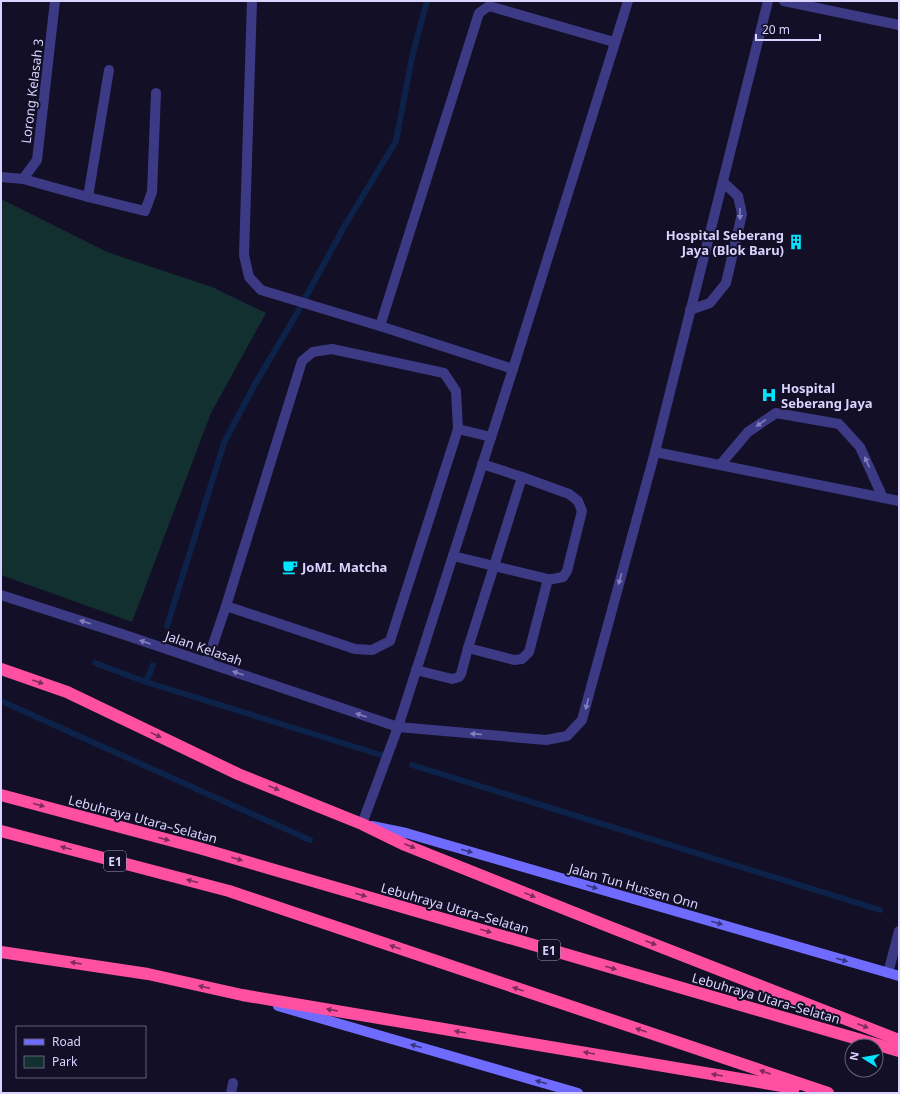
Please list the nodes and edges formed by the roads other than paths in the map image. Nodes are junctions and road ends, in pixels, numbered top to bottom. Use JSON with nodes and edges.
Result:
{"nodes":[{"id":1,"x":55,"y":1,"type":"edge"},
{"id":2,"x":252,"y":1,"type":"edge"},
{"id":3,"x":628,"y":1,"type":"edge"},
{"id":4,"x":768,"y":1,"type":"edge"},
{"id":5,"x":784,"y":1,"type":"edge"},
{"id":6,"x":899,"y":25,"type":"edge"},
{"id":7,"x":614,"y":42,"type":"junction"},
{"id":8,"x":109,"y":70,"type":"dead end"},
{"id":9,"x":156,"y":93,"type":"dead end"},
{"id":10,"x":1,"y":177,"type":"edge"},
{"id":11,"x":23,"y":179,"type":"junction"},
{"id":12,"x":723,"y":182,"type":"junction"},
{"id":13,"x":88,"y":197,"type":"junction"},
{"id":14,"x":690,"y":310,"type":"junction"},
{"id":15,"x":380,"y":326,"type":"junction"},
{"id":16,"x":512,"y":369,"type":"junction"},
{"id":17,"x":458,"y":429,"type":"junction"},
{"id":18,"x":491,"y":437,"type":"junction"},
{"id":19,"x":655,"y":452,"type":"junction"},
{"id":20,"x":482,"y":464,"type":"junction"},
{"id":21,"x":720,"y":465,"type":"junction"},
{"id":22,"x":522,"y":477,"type":"junction"},
{"id":23,"x":883,"y":498,"type":"junction"},
{"id":24,"x":899,"y":501,"type":"edge"},
{"id":25,"x":453,"y":556,"type":"junction"},
{"id":26,"x":494,"y":566,"type":"junction"},
{"id":27,"x":548,"y":579,"type":"junction"},
{"id":28,"x":1,"y":595,"type":"edge"},
{"id":29,"x":226,"y":606,"type":"junction"},
{"id":30,"x":468,"y":648,"type":"junction"},
{"id":31,"x":207,"y":662,"type":"junction"},
{"id":32,"x":1,"y":669,"type":"edge"},
{"id":33,"x":416,"y":670,"type":"junction"},
{"id":34,"x":398,"y":727,"type":"junction"},
{"id":35,"x":1,"y":795,"type":"edge"},
{"id":36,"x":362,"y":824,"type":"junction"},
{"id":37,"x":1,"y":830,"type":"edge"},
{"id":38,"x":899,"y":931,"type":"edge"},
{"id":39,"x":1,"y":952,"type":"edge"},
{"id":40,"x":888,"y":973,"type":"junction"},
{"id":41,"x":899,"y":976,"type":"edge"},
{"id":42,"x":242,"y":995,"type":"junction"},
{"id":43,"x":899,"y":1040,"type":"edge"},
{"id":44,"x":899,"y":1051,"type":"edge"},
{"id":45,"x":578,"y":1093,"type":"edge"},
{"id":46,"x":824,"y":1093,"type":"edge"},
{"id":47,"x":828,"y":1093,"type":"edge"}],
"edges":[{"from":1,"to":11,"type":"street","name":"Lorong Kelasah 3"},
{"from":2,"to":15,"type":"street"},
{"from":3,"to":7,"type":"street"},
{"from":4,"to":12,"type":"street","name":"Jalan Kelasah"},
{"from":5,"to":6,"type":"street"},
{"from":7,"to":15,"type":"street"},
{"from":7,"to":16,"type":"street"},
{"from":8,"to":13,"type":"street"},
{"from":9,"to":13,"type":"street"},
{"from":10,"to":11,"type":"street"},
{"from":11,"to":13,"type":"street"},
{"from":12,"to":14,"type":"street","name":"Jalan Kelasah"},
{"from":12,"to":14,"type":"street","one_way":true},
{"from":14,"to":19,"type":"street","name":"Jalan Kelasah"},
{"from":15,"to":16,"type":"street"},
{"from":16,"to":18,"type":"street"},
{"from":17,"to":18,"type":"street"},
{"from":17,"to":29,"type":"street"},
{"from":17,"to":29,"type":"street"},
{"from":18,"to":20,"type":"street"},
{"from":19,"to":21,"type":"street"},
{"from":19,"to":34,"type":"street","name":"Jalan Kelasah","one_way":true},
{"from":20,"to":22,"type":"street"},
{"from":20,"to":25,"type":"street"},
{"from":21,"to":23,"type":"street"},
{"from":23,"to":21,"type":"street","one_way":true},
{"from":22,"to":26,"type":"street"},
{"from":22,"to":27,"type":"street"},
{"from":23,"to":24,"type":"street"},
{"from":25,"to":26,"type":"street"},
{"from":25,"to":33,"type":"street"},
{"from":26,"to":27,"type":"street"},
{"from":26,"to":30,"type":"street"},
{"from":27,"to":30,"type":"street"},
{"from":31,"to":28,"type":"street","name":"Jalan Kelasah","one_way":true},
{"from":29,"to":31,"type":"street"},
{"from":30,"to":33,"type":"street"},
{"from":34,"to":31,"type":"street","name":"Jalan Kelasah","one_way":true},
{"from":32,"to":36,"type":"highway","one_way":true},
{"from":33,"to":34,"type":"street"},
{"from":34,"to":36,"type":"street"},
{"from":35,"to":44,"type":"highway","name":"Lebuhraya Utara–Selatan","number":"E1","one_way":true},
{"from":36,"to":40,"type":"main road","name":"Jalan Tun Hussen Onn","one_way":true},
{"from":36,"to":43,"type":"highway","one_way":true},
{"from":47,"to":37,"type":"highway","number":"E1","one_way":true},
{"from":38,"to":40,"type":"street"},
{"from":42,"to":39,"type":"highway","one_way":true},
{"from":40,"to":41,"type":"main road","name":"Jalan Tun Hussen Onn"},
{"from":45,"to":42,"type":"main road","one_way":true},
{"from":46,"to":42,"type":"highway","one_way":true}]}
